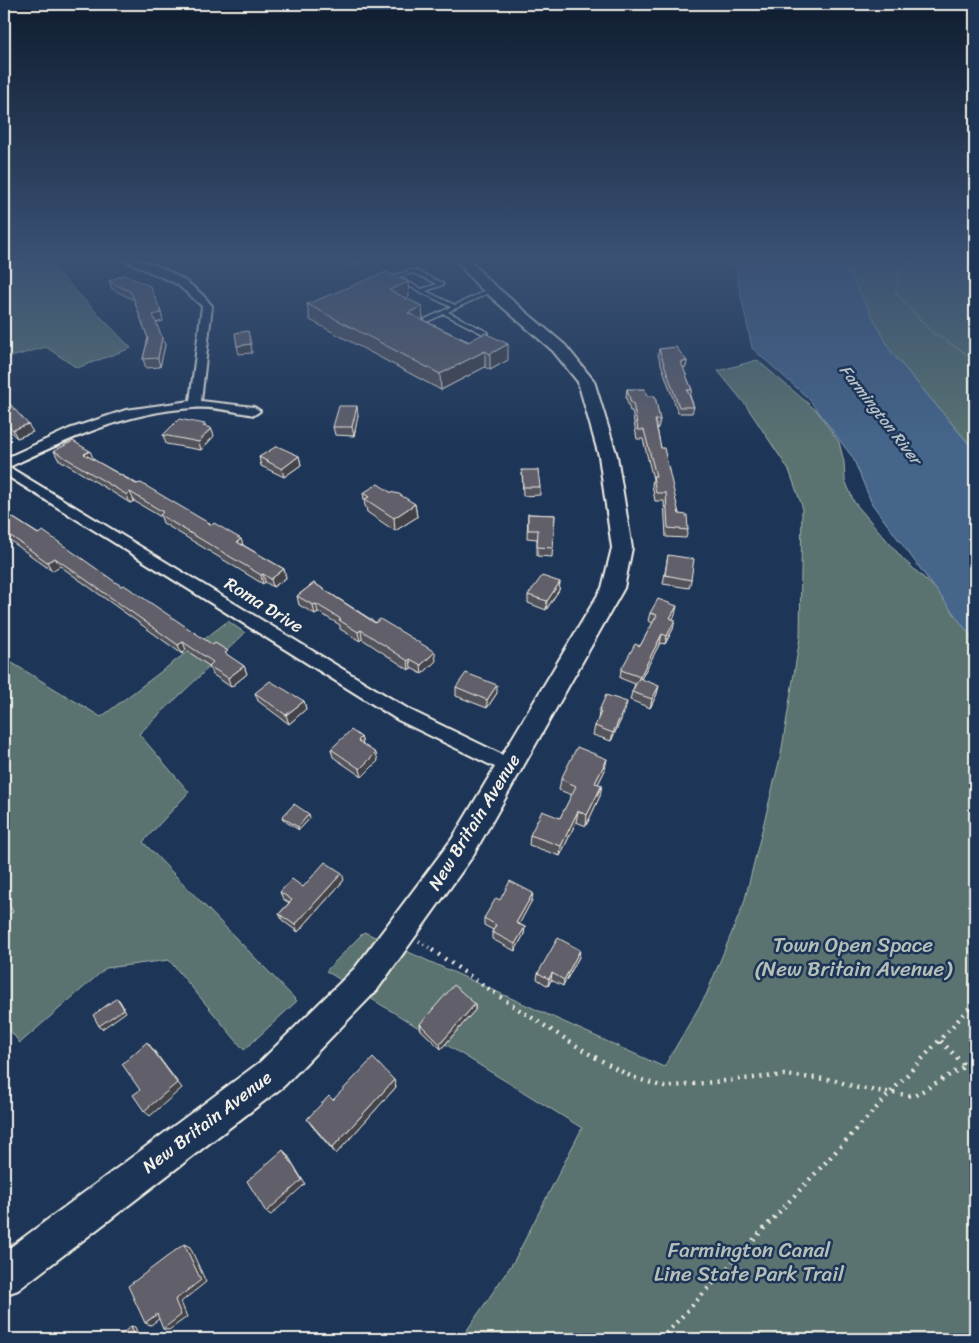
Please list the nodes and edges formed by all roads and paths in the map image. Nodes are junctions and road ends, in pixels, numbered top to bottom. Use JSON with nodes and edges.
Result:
{"nodes":[{"id":1,"x":205,"y":321,"type":"edge"},
{"id":2,"x":461,"y":321,"type":"edge"},
{"id":3,"x":527,"y":321,"type":"edge"},
{"id":4,"x":922,"y":321,"type":"edge"},
{"id":5,"x":478,"y":342,"type":"edge"},
{"id":6,"x":975,"y":359,"type":"edge"},
{"id":7,"x":195,"y":404,"type":"junction"},
{"id":8,"x":254,"y":411,"type":"dead end"},
{"id":9,"x":4,"y":464,"type":"edge"},
{"id":10,"x":4,"y":469,"type":"edge"},
{"id":11,"x":509,"y":766,"type":"junction"},
{"id":12,"x":403,"y":932,"type":"junction"},
{"id":13,"x":975,"y":1002,"type":"edge"},
{"id":14,"x":940,"y":1041,"type":"junction"},
{"id":15,"x":975,"y":1060,"type":"edge"},
{"id":16,"x":965,"y":1066,"type":"junction"},
{"id":17,"x":892,"y":1093,"type":"junction"},
{"id":18,"x":4,"y":1276,"type":"edge"},
{"id":19,"x":661,"y":1339,"type":"edge"}],
"edges":[{"from":1,"to":7,"type":"street"},
{"from":2,"to":5,"type":"lane"},
{"from":3,"to":11,"type":"street","name":"New Britain Avenue"},
{"from":4,"to":6,"type":"path"},
{"from":7,"to":8,"type":"street"},
{"from":7,"to":9,"type":"street"},
{"from":10,"to":11,"type":"street","name":"Roma Drive"},
{"from":11,"to":12,"type":"street","name":"New Britain Avenue"},
{"from":12,"to":17,"type":"path"},
{"from":12,"to":18,"type":"street","name":"New Britain Avenue"},
{"from":13,"to":14,"type":"path"},
{"from":14,"to":16,"type":"path"},
{"from":14,"to":17,"type":"path"},
{"from":15,"to":16,"type":"path"},
{"from":16,"to":17,"type":"path"},
{"from":17,"to":19,"type":"path"}]}
